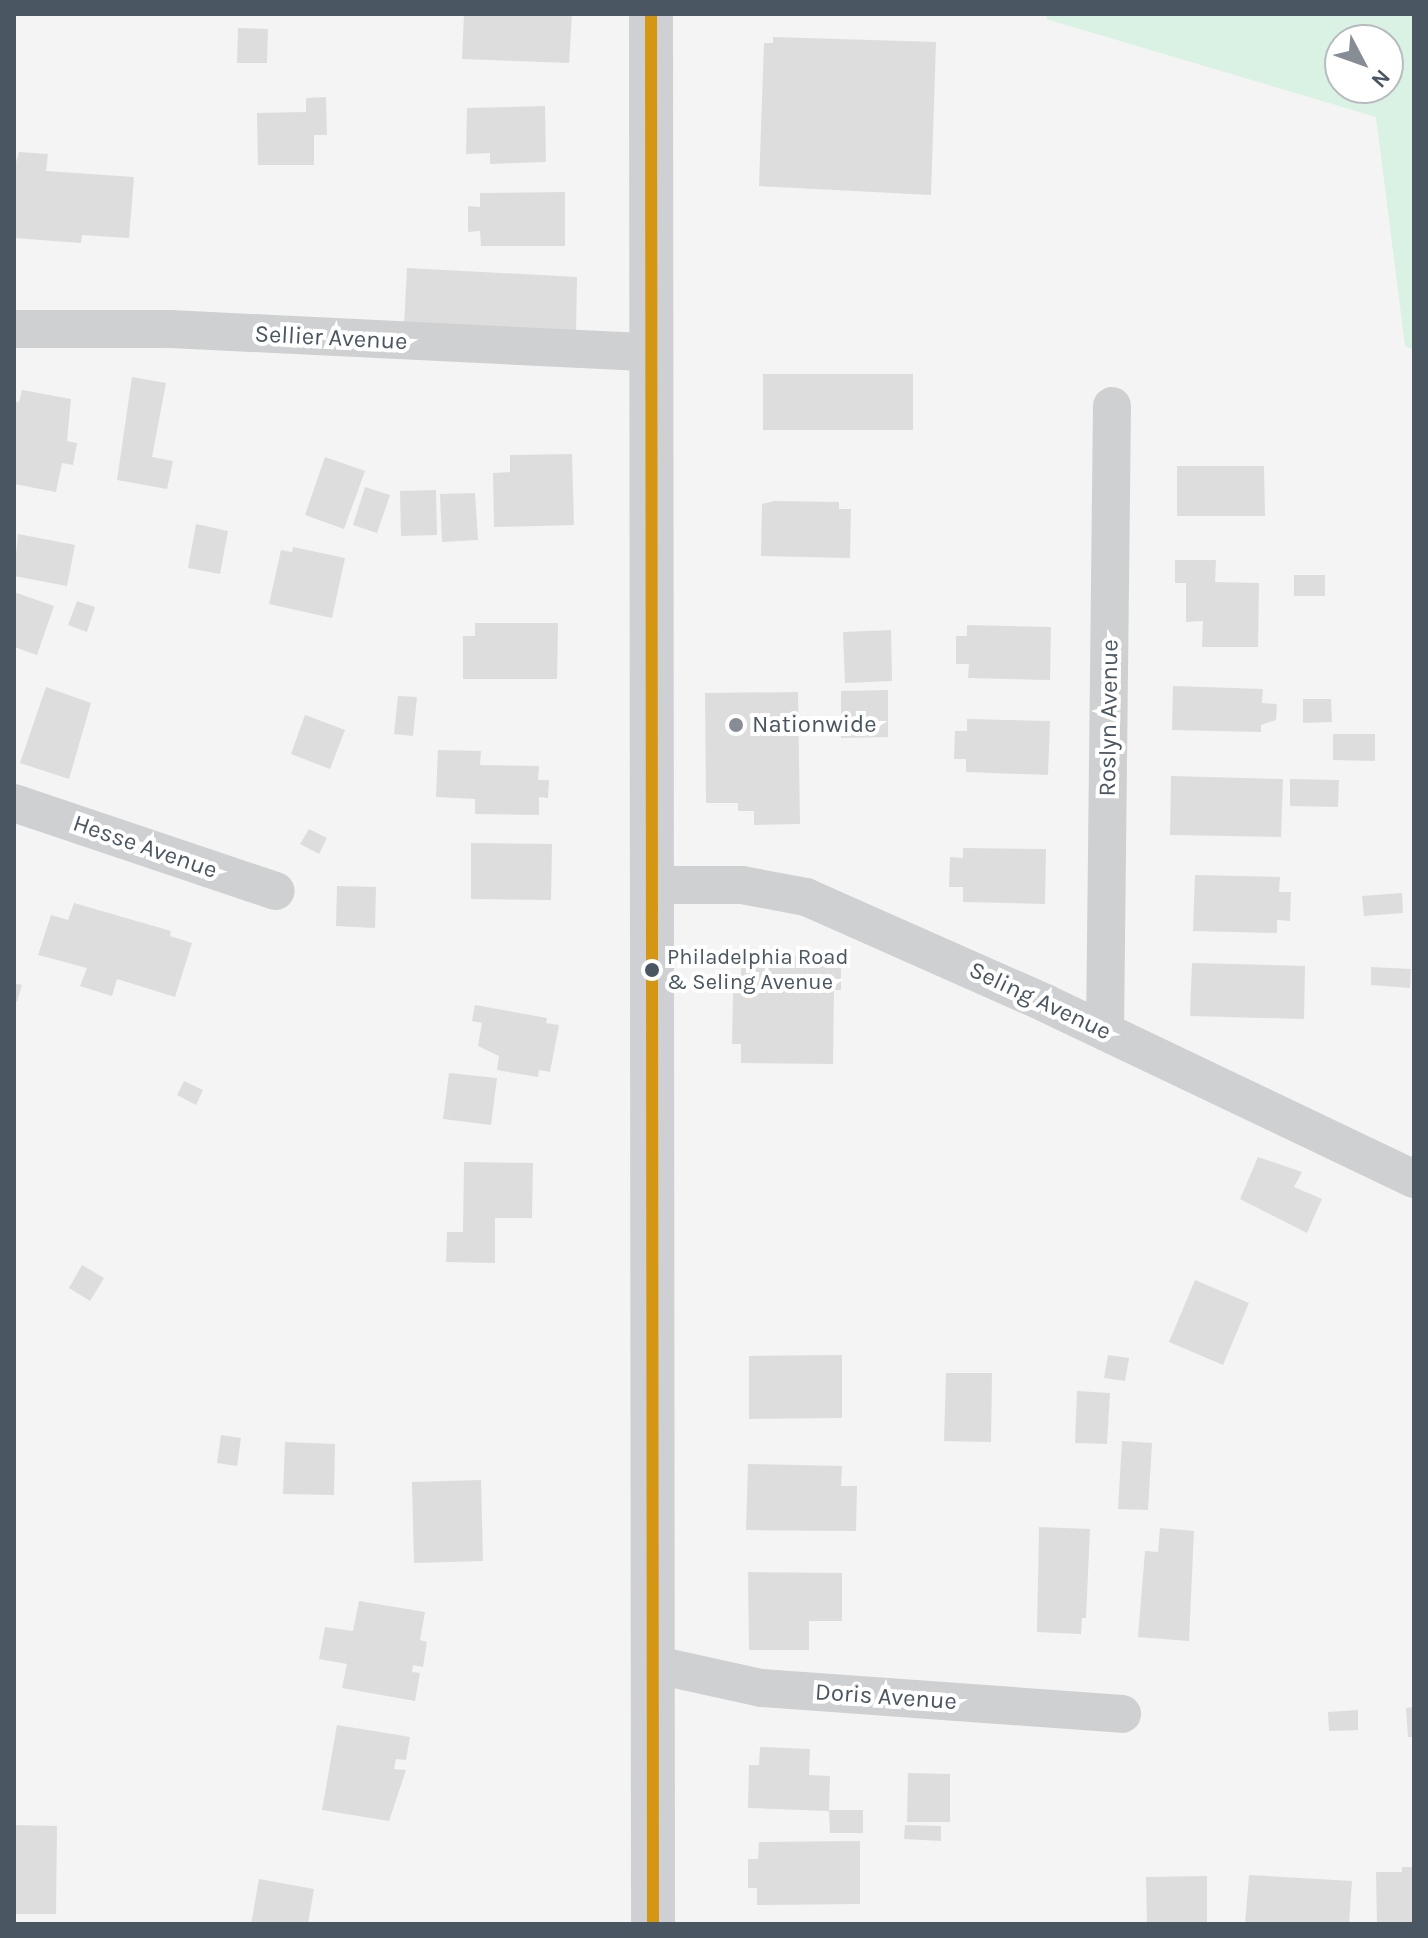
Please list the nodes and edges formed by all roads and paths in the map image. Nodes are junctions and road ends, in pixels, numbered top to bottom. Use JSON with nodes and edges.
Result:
{"nodes":[{"id":1,"x":651,"y":14,"type":"edge"},
{"id":2,"x":14,"y":329,"type":"edge"},
{"id":3,"x":648,"y":352,"type":"junction"},
{"id":4,"x":1112,"y":406,"type":"dead end"},
{"id":5,"x":14,"y":803,"type":"edge"},
{"id":6,"x":649,"y":885,"type":"junction"},
{"id":7,"x":276,"y":891,"type":"dead end"},
{"id":8,"x":1105,"y":1031,"type":"junction"},
{"id":9,"x":1414,"y":1179,"type":"edge"},
{"id":10,"x":652,"y":1664,"type":"junction"},
{"id":11,"x":1122,"y":1714,"type":"dead end"},
{"id":12,"x":653,"y":1924,"type":"edge"}],
"edges":[{"from":1,"to":3,"type":"main road"},
{"from":2,"to":3,"type":"street","name":"Sellier Avenue"},
{"from":3,"to":6,"type":"main road"},
{"from":4,"to":8,"type":"street","name":"Roslyn Avenue"},
{"from":5,"to":7,"type":"street","name":"Hesse Avenue"},
{"from":6,"to":8,"type":"street","name":"Seling Avenue"},
{"from":6,"to":10,"type":"main road"},
{"from":8,"to":9,"type":"street","name":"Seling Avenue"},
{"from":10,"to":11,"type":"street","name":"Doris Avenue"},
{"from":10,"to":12,"type":"main road"}]}
